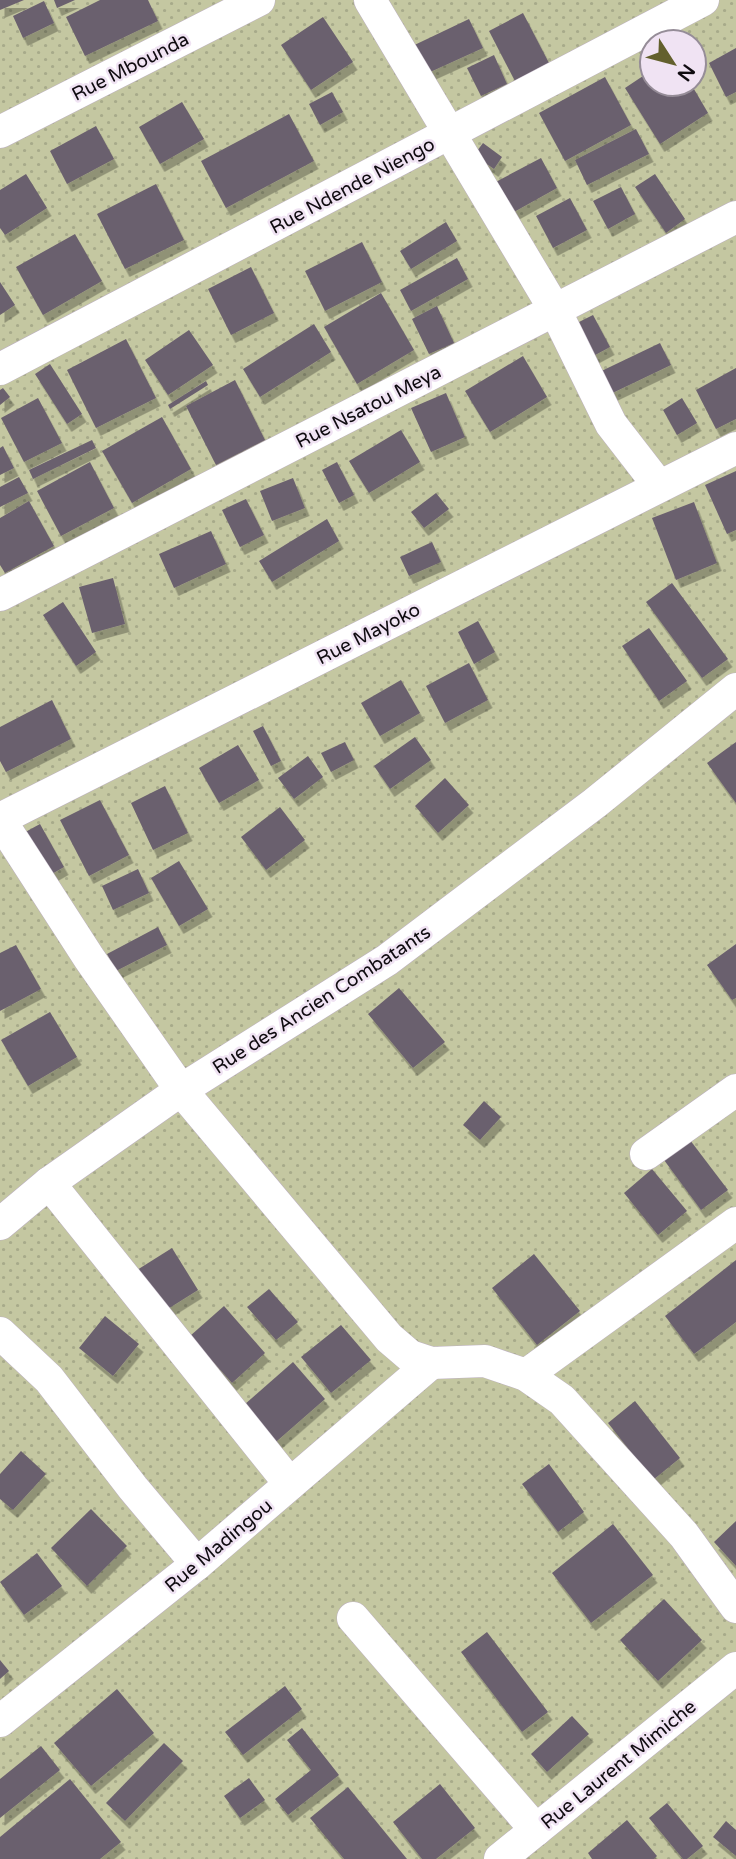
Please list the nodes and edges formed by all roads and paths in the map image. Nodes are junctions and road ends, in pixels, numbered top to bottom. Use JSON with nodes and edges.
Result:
{"nodes":[{"id":1,"x":259,"y":0,"type":"edge"},
{"id":2,"x":370,"y":0,"type":"edge"},
{"id":3,"x":703,"y":0,"type":"edge"},
{"id":4,"x":0,"y":132,"type":"edge"},
{"id":5,"x":450,"y":134,"type":"junction"},
{"id":6,"x":736,"y":217,"type":"edge"},
{"id":7,"x":555,"y":310,"type":"junction"},
{"id":8,"x":0,"y":369,"type":"edge"},
{"id":9,"x":736,"y":448,"type":"edge"},
{"id":10,"x":659,"y":486,"type":"junction"},
{"id":11,"x":0,"y":595,"type":"edge"},
{"id":12,"x":736,"y":689,"type":"edge"},
{"id":13,"x":0,"y":820,"type":"edge"},
{"id":14,"x":181,"y":1090,"type":"junction"},
{"id":15,"x":736,"y":1090,"type":"edge"},
{"id":16,"x":646,"y":1154,"type":"dead end"},
{"id":17,"x":49,"y":1183,"type":"junction"},
{"id":18,"x":736,"y":1223,"type":"edge"},
{"id":19,"x":0,"y":1224,"type":"edge"},
{"id":20,"x":0,"y":1333,"type":"edge"},
{"id":21,"x":431,"y":1363,"type":"junction"},
{"id":22,"x":526,"y":1375,"type":"junction"},
{"id":23,"x":290,"y":1484,"type":"junction"},
{"id":24,"x":197,"y":1564,"type":"junction"},
{"id":25,"x":736,"y":1607,"type":"edge"},
{"id":26,"x":353,"y":1618,"type":"dead end"},
{"id":27,"x":736,"y":1668,"type":"edge"},
{"id":28,"x":0,"y":1721,"type":"edge"},
{"id":29,"x":536,"y":1830,"type":"junction"},
{"id":30,"x":500,"y":1859,"type":"edge"}],
"edges":[{"from":1,"to":4,"type":"street","name":"Rue Mbounda"},
{"from":2,"to":5,"type":"street"},
{"from":3,"to":5,"type":"street","name":"Rue Ndende Niengo"},
{"from":5,"to":7,"type":"street"},
{"from":5,"to":8,"type":"street","name":"Rue Ndende Niengo"},
{"from":6,"to":7,"type":"street","name":"Rue Nsatou Meya"},
{"from":7,"to":10,"type":"street"},
{"from":7,"to":11,"type":"street","name":"Rue Nsatou Meya"},
{"from":9,"to":10,"type":"street","name":"Rue Mayoko"},
{"from":10,"to":13,"type":"street","name":"Rue Mayoko"},
{"from":12,"to":14,"type":"street","name":"Rue des Ancien Combatants"},
{"from":13,"to":14,"type":"street"},
{"from":14,"to":17,"type":"street","name":"Rue des Ancien Combatants"},
{"from":14,"to":21,"type":"street"},
{"from":15,"to":16,"type":"street"},
{"from":17,"to":19,"type":"street","name":"Rue des Ancien Combatants"},
{"from":17,"to":23,"type":"street"},
{"from":18,"to":22,"type":"street"},
{"from":20,"to":24,"type":"street"},
{"from":21,"to":22,"type":"street"},
{"from":21,"to":23,"type":"street","name":"Rue Madingou"},
{"from":22,"to":25,"type":"street"},
{"from":23,"to":24,"type":"street","name":"Rue Madingou"},
{"from":24,"to":28,"type":"street","name":"Rue Madingou"},
{"from":26,"to":29,"type":"street"},
{"from":27,"to":29,"type":"street","name":"Rue Laurent Mimiche"},
{"from":29,"to":30,"type":"street","name":"Rue Laurent Mimiche"}]}
